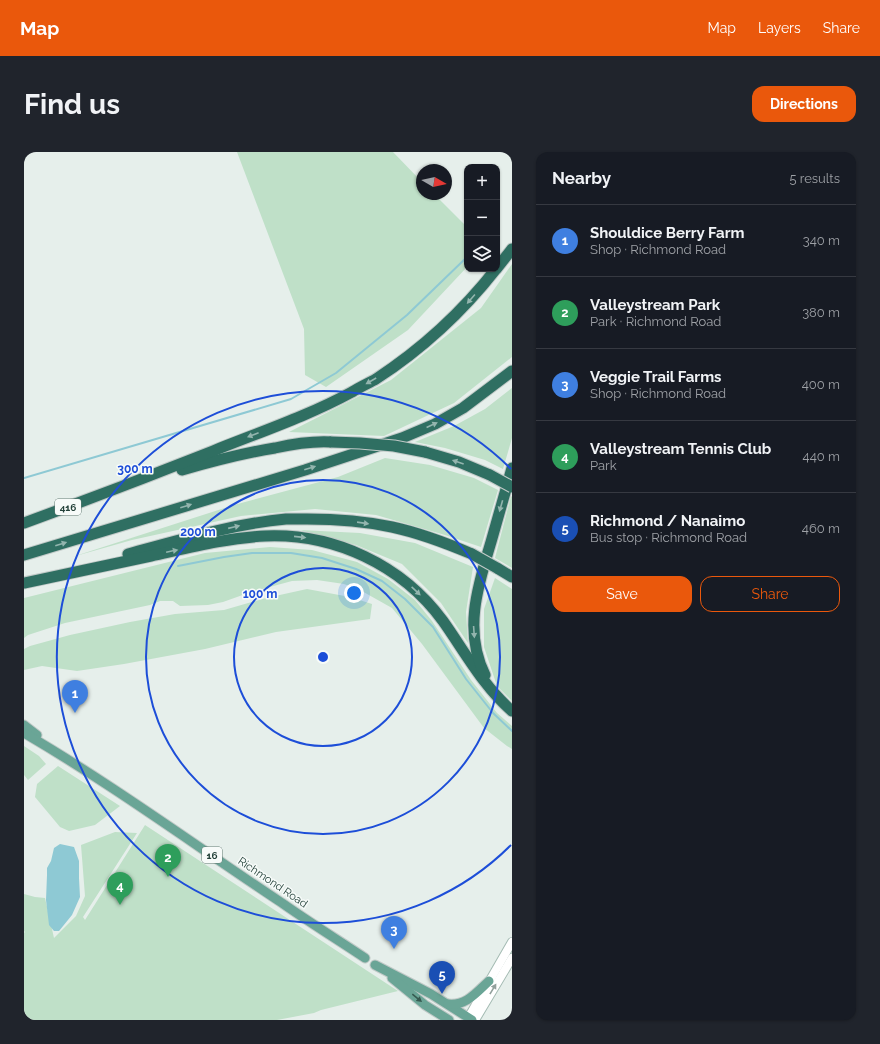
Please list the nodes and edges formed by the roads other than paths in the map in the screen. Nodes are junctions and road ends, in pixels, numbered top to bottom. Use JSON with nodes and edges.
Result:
{"nodes":[{"id":1,"x":512,"y":249,"type":"edge"},
{"id":2,"x":500,"y":265,"type":"edge"},
{"id":3,"x":494,"y":272,"type":"edge"},
{"id":4,"x":512,"y":371,"type":"edge"},
{"id":5,"x":512,"y":468,"type":"edge"},
{"id":6,"x":512,"y":488,"type":"edge"},
{"id":7,"x":112,"y":491,"type":"junction"},
{"id":8,"x":24,"y":523,"type":"edge"},
{"id":9,"x":24,"y":555,"type":"edge"},
{"id":10,"x":512,"y":577,"type":"edge"},
{"id":11,"x":24,"y":583,"type":"edge"},
{"id":12,"x":496,"y":695,"type":"junction"},
{"id":13,"x":512,"y":712,"type":"edge"},
{"id":14,"x":24,"y":725,"type":"edge"},
{"id":15,"x":24,"y":733,"type":"edge"},
{"id":16,"x":58,"y":753,"type":"junction"},
{"id":17,"x":512,"y":942,"type":"edge"},
{"id":18,"x":365,"y":958,"type":"joint"},
{"id":19,"x":512,"y":958,"type":"edge"},
{"id":20,"x":375,"y":965,"type":"junction"},
{"id":21,"x":489,"y":981,"type":"junction"},
{"id":22,"x":446,"y":1003,"type":"junction"},
{"id":23,"x":470,"y":1019,"type":"edge"},
{"id":24,"x":449,"y":1020,"type":"edge"}],
"edges":[{"from":1,"to":2,"type":"highway"},
{"from":3,"to":7,"type":"highway","one_way":true},
{"from":9,"to":4,"type":"highway","one_way":true},
{"from":5,"to":12,"type":"highway","one_way":true},
{"from":6,"to":7,"type":"highway","one_way":true,"bridge":true},
{"from":7,"to":8,"type":"highway","number":"416"},
{"from":11,"to":10,"type":"highway","one_way":true,"bridge":true},
{"from":11,"to":12,"type":"highway","one_way":true},
{"from":12,"to":13,"type":"highway"},
{"from":14,"to":16,"type":"main road","name":"Richmond Road","number":"16"},
{"from":15,"to":16,"type":"main road","name":"Richmond Road","number":"16"},
{"from":16,"to":18,"type":"main road","name":"Richmond Road","number":"16"},
{"from":17,"to":21,"type":"main road"},
{"from":18,"to":20,"type":"main road","name":"Richmond Road","number":"16"},
{"from":23,"to":19,"type":"main road","one_way":true},
{"from":20,"to":22,"type":"main road","name":"Richmond Road","number":"16"},
{"from":20,"to":24,"type":"main road","name":"Richmond Road","number":"16","one_way":true},
{"from":21,"to":22,"type":"main road"},
{"from":21,"to":23,"type":"main road"},
{"from":22,"to":23,"type":"main road","name":"Richmond Road","number":"16"}]}
